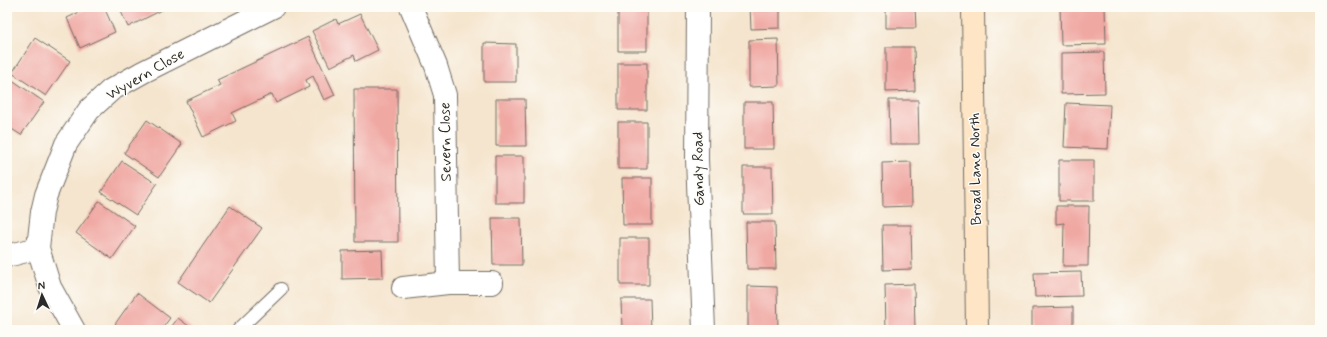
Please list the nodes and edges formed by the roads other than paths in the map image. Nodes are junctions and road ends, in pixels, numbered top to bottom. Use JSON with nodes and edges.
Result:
{"nodes":[{"id":1,"x":273,"y":7,"type":"edge"},
{"id":2,"x":411,"y":7,"type":"edge"},
{"id":3,"x":698,"y":7,"type":"edge"},
{"id":4,"x":973,"y":7,"type":"edge"},
{"id":5,"x":38,"y":248,"type":"junction"},
{"id":6,"x":7,"y":256,"type":"edge"},
{"id":7,"x":492,"y":283,"type":"dead end"},
{"id":8,"x":448,"y":284,"type":"junction"},
{"id":9,"x":403,"y":288,"type":"dead end"},
{"id":10,"x":281,"y":289,"type":"dead end"},
{"id":11,"x":74,"y":330,"type":"edge"},
{"id":12,"x":238,"y":330,"type":"edge"},
{"id":13,"x":704,"y":330,"type":"edge"},
{"id":14,"x":977,"y":330,"type":"edge"}],
"edges":[{"from":1,"to":5,"type":"street","name":"Wyvern Close"},
{"from":2,"to":8,"type":"street","name":"Severn Close"},
{"from":3,"to":13,"type":"street","name":"Gandy Road"},
{"from":4,"to":14,"type":"street","name":"Broad Lane North"},
{"from":5,"to":6,"type":"street"},
{"from":5,"to":11,"type":"street"},
{"from":7,"to":8,"type":"street"},
{"from":8,"to":9,"type":"street"},
{"from":10,"to":12,"type":"lane"}]}
